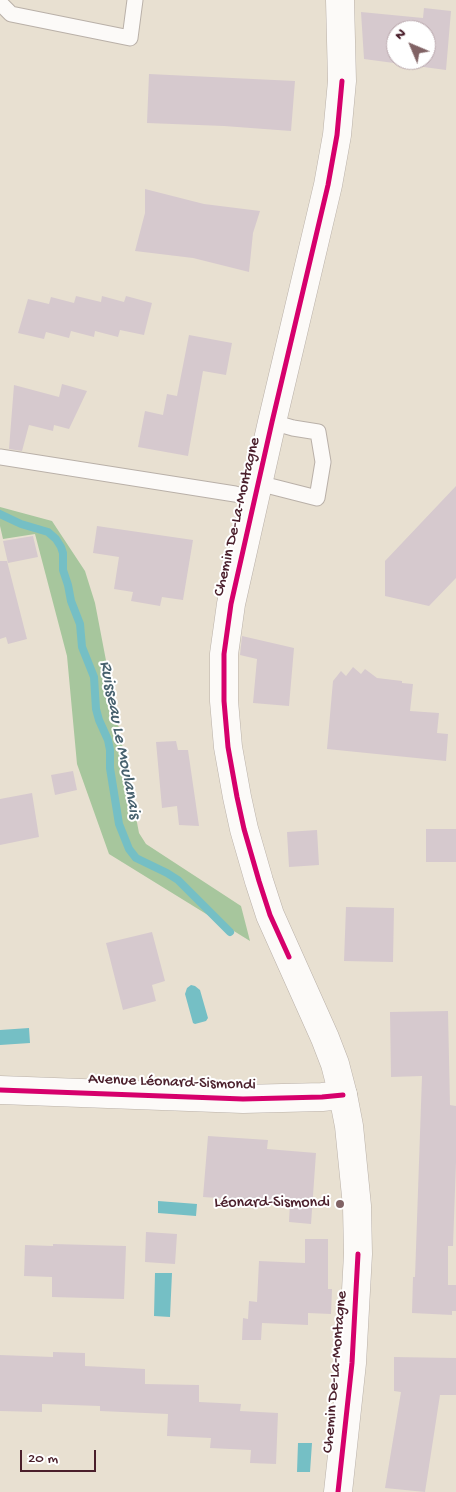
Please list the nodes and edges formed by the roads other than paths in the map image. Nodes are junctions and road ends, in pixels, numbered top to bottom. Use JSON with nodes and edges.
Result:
{"nodes":[{"id":1,"x":135,"y":0,"type":"edge"},
{"id":2,"x":340,"y":0,"type":"edge"},
{"id":3,"x":0,"y":3,"type":"edge"},
{"id":4,"x":272,"y":422,"type":"junction"},
{"id":5,"x":0,"y":457,"type":"edge"},
{"id":6,"x":257,"y":491,"type":"junction"},
{"id":7,"x":0,"y":1090,"type":"edge"},
{"id":8,"x":343,"y":1095,"type":"junction"},
{"id":9,"x":338,"y":1492,"type":"edge"}],
"edges":[{"from":1,"to":3,"type":"lane"},
{"from":2,"to":4,"type":"street","name":"Chemin De-La-Montagne"},
{"from":4,"to":6,"type":"street","name":"Chemin De-La-Montagne"},
{"from":4,"to":6,"type":"lane"},
{"from":5,"to":6,"type":"lane"},
{"from":6,"to":8,"type":"street","name":"Chemin De-La-Montagne"},
{"from":7,"to":8,"type":"street","name":"Avenue Léonard-Sismondi"},
{"from":8,"to":9,"type":"street","name":"Chemin De-La-Montagne"}]}
